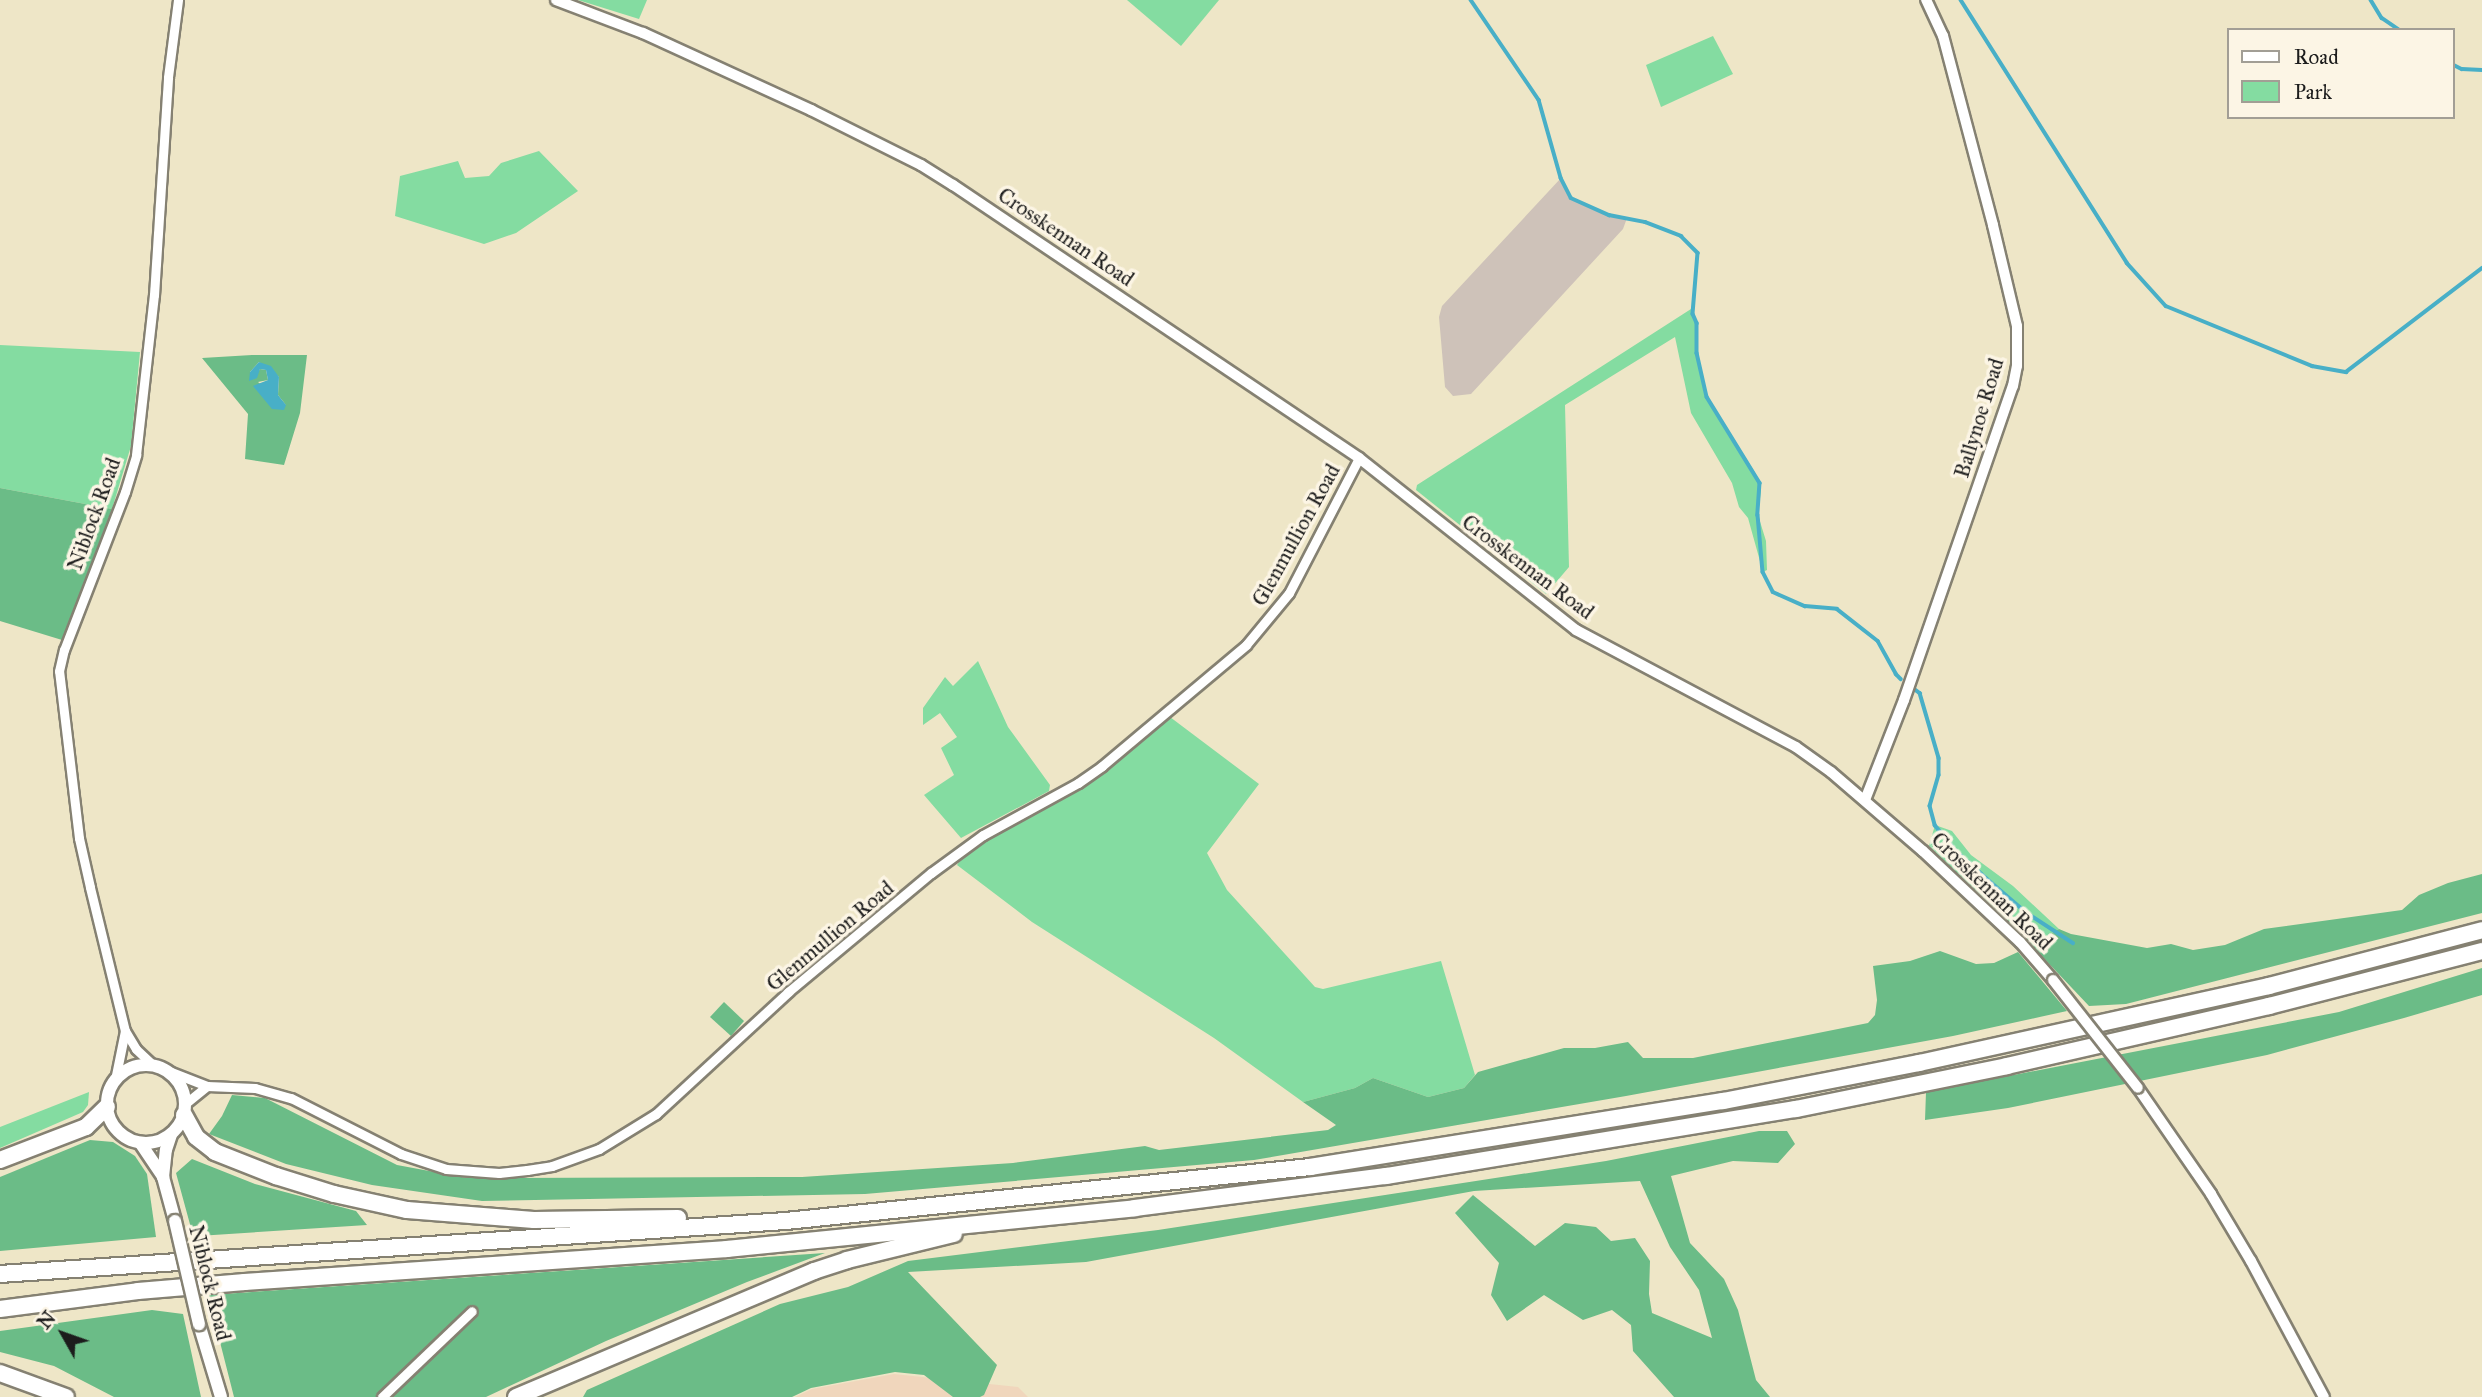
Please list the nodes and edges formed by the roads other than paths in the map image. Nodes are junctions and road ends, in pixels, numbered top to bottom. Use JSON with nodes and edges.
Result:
{"nodes":[{"id":1,"x":178,"y":0,"type":"edge"},
{"id":2,"x":556,"y":0,"type":"edge"},
{"id":3,"x":1926,"y":0,"type":"edge"},
{"id":4,"x":1359,"y":458,"type":"junction"},
{"id":5,"x":1865,"y":800,"type":"junction"},
{"id":6,"x":2482,"y":930,"type":"edge"},
{"id":7,"x":2482,"y":951,"type":"edge"},
{"id":8,"x":125,"y":1031,"type":"junction"},
{"id":9,"x":153,"y":1065,"type":"junction"},
{"id":10,"x":166,"y":1070,"type":"junction"},
{"id":11,"x":115,"y":1080,"type":"junction"},
{"id":12,"x":207,"y":1086,"type":"junction"},
{"id":13,"x":107,"y":1107,"type":"junction"},
{"id":14,"x":185,"y":1109,"type":"junction"},
{"id":15,"x":171,"y":1135,"type":"junction"},
{"id":16,"x":141,"y":1144,"type":"junction"},
{"id":17,"x":0,"y":1160,"type":"edge"},
{"id":18,"x":163,"y":1177,"type":"junction"},
{"id":19,"x":786,"y":1221,"type":"junction"},
{"id":20,"x":993,"y":1222,"type":"junction"},
{"id":21,"x":0,"y":1274,"type":"edge"},
{"id":22,"x":0,"y":1309,"type":"edge"},
{"id":23,"x":472,"y":1311,"type":"dead end"},
{"id":24,"x":0,"y":1373,"type":"edge"},
{"id":25,"x":66,"y":1397,"type":"edge"},
{"id":26,"x":221,"y":1397,"type":"edge"},
{"id":27,"x":382,"y":1397,"type":"edge"},
{"id":28,"x":516,"y":1397,"type":"edge"},
{"id":29,"x":2323,"y":1397,"type":"edge"}],
"edges":[{"from":1,"to":8,"type":"street","name":"Niblock Road"},
{"from":2,"to":4,"type":"street","name":"Crosskennan Road"},
{"from":3,"to":5,"type":"street","name":"Ballynoe Road"},
{"from":4,"to":5,"type":"street","name":"Crosskennan Road"},
{"from":4,"to":12,"type":"street","name":"Glenmullion Road"},
{"from":5,"to":29,"type":"street","name":"Crosskennan Road","bridge":true},
{"from":6,"to":19,"type":"highway"},
{"from":7,"to":20,"type":"highway"},
{"from":8,"to":9,"type":"street","name":"Niblock Road"},
{"from":8,"to":11,"type":"street","name":"Niblock Road"},
{"from":9,"to":10,"type":"main road"},
{"from":9,"to":11,"type":"main road"},
{"from":10,"to":12,"type":"street","name":"Glenmullion Road"},
{"from":10,"to":14,"type":"main road"},
{"from":11,"to":13,"type":"main road"},
{"from":12,"to":14,"type":"street"},
{"from":13,"to":16,"type":"main road"},
{"from":13,"to":17,"type":"highway"},
{"from":14,"to":15,"type":"main road"},
{"from":14,"to":19,"type":"highway"},
{"from":15,"to":16,"type":"main road"},
{"from":15,"to":18,"type":"main road","name":"Niblock Road"},
{"from":16,"to":18,"type":"main road","name":"Niblock Road"},
{"from":18,"to":26,"type":"main road","name":"Niblock Road","bridge":true},
{"from":19,"to":21,"type":"highway"},
{"from":20,"to":22,"type":"highway"},
{"from":20,"to":28,"type":"highway"},
{"from":23,"to":27,"type":"street"},
{"from":24,"to":25,"type":"highway"}]}
